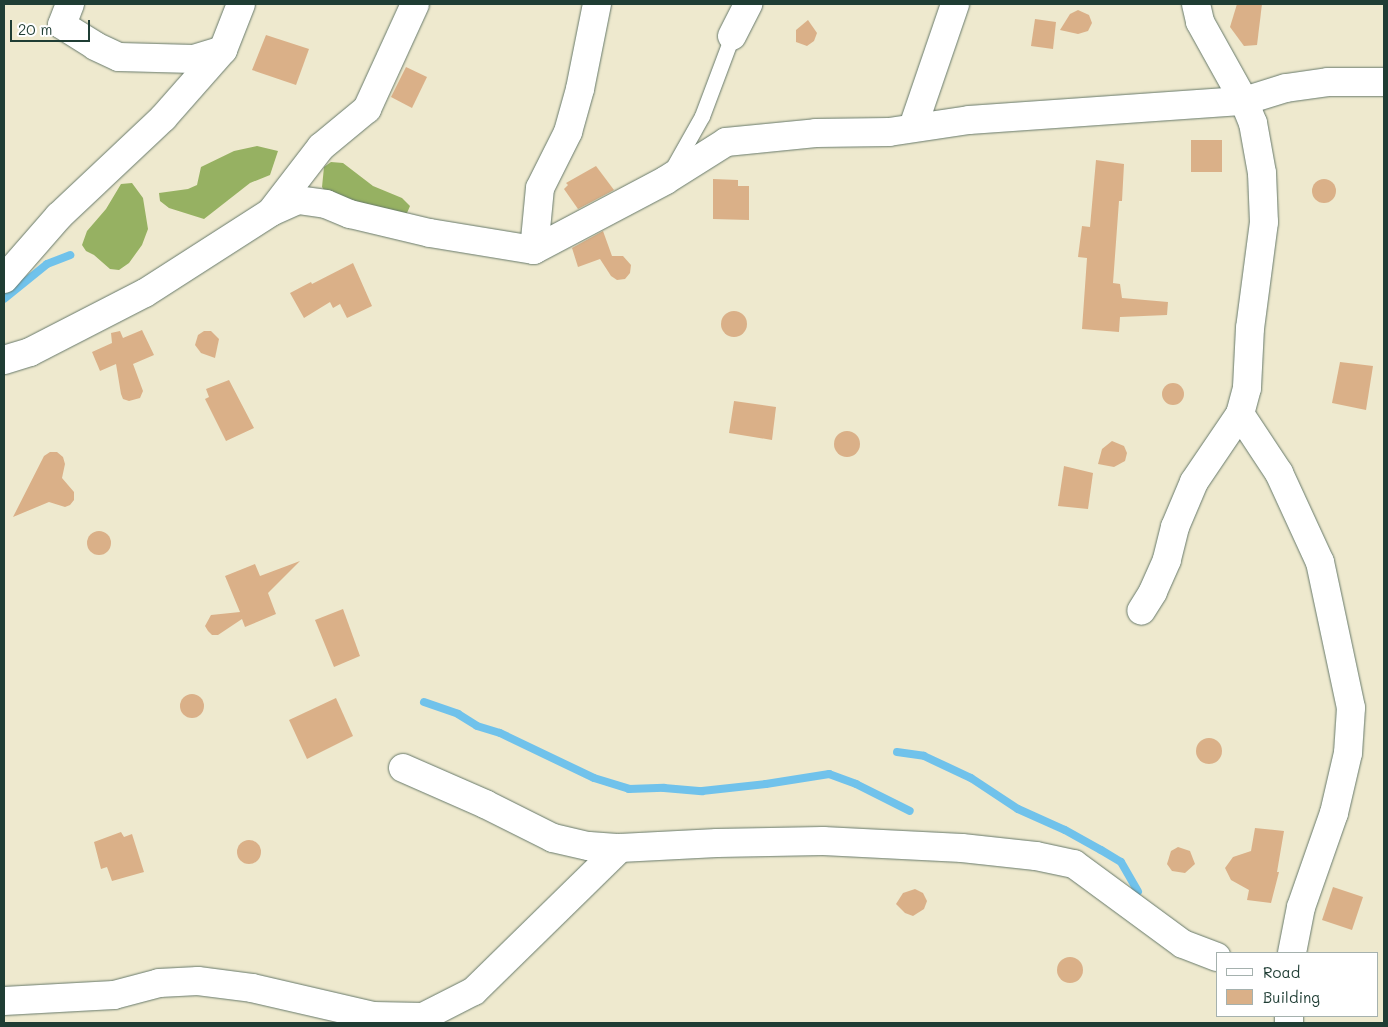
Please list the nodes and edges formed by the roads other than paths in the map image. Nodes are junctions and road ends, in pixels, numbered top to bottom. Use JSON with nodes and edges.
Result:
{"nodes":[{"id":1,"x":70,"y":4,"type":"edge"},
{"id":2,"x":241,"y":4,"type":"edge"},
{"id":3,"x":415,"y":4,"type":"edge"},
{"id":4,"x":597,"y":4,"type":"edge"},
{"id":5,"x":748,"y":4,"type":"edge"},
{"id":6,"x":955,"y":4,"type":"edge"},
{"id":7,"x":1201,"y":10,"type":"edge"},
{"id":8,"x":732,"y":36,"type":"joint"},
{"id":9,"x":222,"y":50,"type":"junction"},
{"id":10,"x":1384,"y":82,"type":"edge"},
{"id":11,"x":1244,"y":101,"type":"junction"},
{"id":12,"x":913,"y":127,"type":"junction"},
{"id":13,"x":666,"y":180,"type":"junction"},
{"id":14,"x":271,"y":212,"type":"junction"},
{"id":15,"x":534,"y":250,"type":"junction"},
{"id":16,"x":4,"y":279,"type":"edge"},
{"id":17,"x":4,"y":360,"type":"edge"},
{"id":18,"x":1240,"y":414,"type":"junction"},
{"id":19,"x":1141,"y":611,"type":"dead end"},
{"id":20,"x":403,"y":768,"type":"dead end"},
{"id":21,"x":620,"y":848,"type":"junction"},
{"id":22,"x":1292,"y":952,"type":"edge"},
{"id":23,"x":1216,"y":957,"type":"edge"},
{"id":24,"x":4,"y":1002,"type":"edge"}],
"edges":[{"from":1,"to":9,"type":"street"},
{"from":2,"to":9,"type":"street"},
{"from":3,"to":14,"type":"street"},
{"from":4,"to":15,"type":"street"},
{"from":5,"to":8,"type":"street"},
{"from":6,"to":12,"type":"street"},
{"from":7,"to":11,"type":"street"},
{"from":8,"to":13,"type":"lane"},
{"from":9,"to":16,"type":"street"},
{"from":10,"to":11,"type":"street"},
{"from":11,"to":12,"type":"street"},
{"from":11,"to":18,"type":"street"},
{"from":12,"to":13,"type":"street"},
{"from":13,"to":15,"type":"street"},
{"from":14,"to":15,"type":"street"},
{"from":14,"to":17,"type":"street"},
{"from":18,"to":19,"type":"street"},
{"from":18,"to":22,"type":"street"},
{"from":20,"to":21,"type":"street"},
{"from":21,"to":23,"type":"street"},
{"from":21,"to":24,"type":"street"}]}
